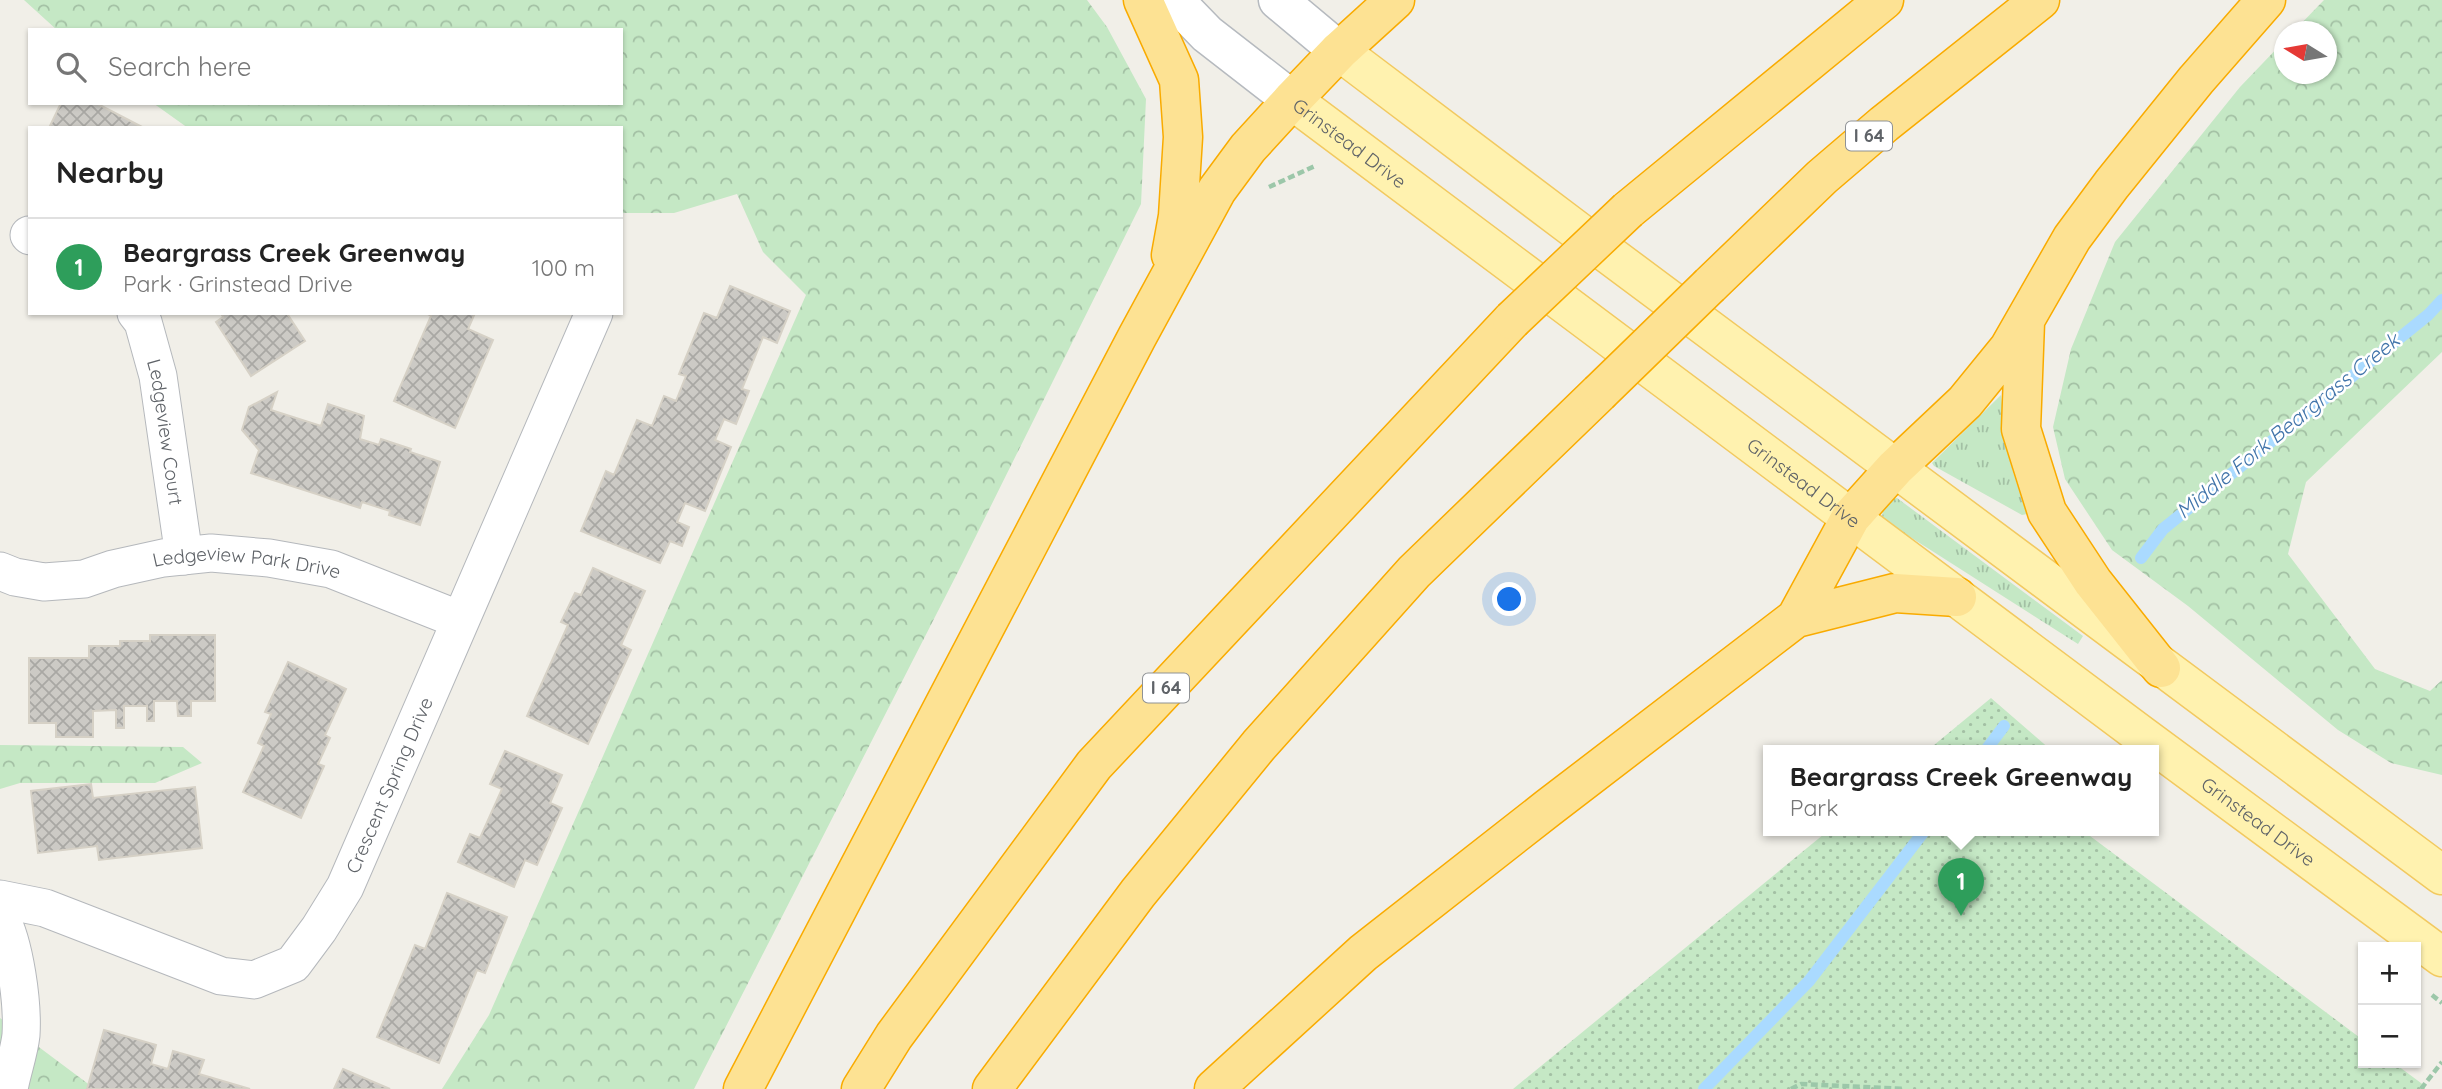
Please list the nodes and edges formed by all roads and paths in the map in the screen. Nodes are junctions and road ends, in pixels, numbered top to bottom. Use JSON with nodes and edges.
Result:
{"nodes":[{"id":1,"x":1143,"y":0,"type":"edge"},
{"id":2,"x":1174,"y":0,"type":"edge"},
{"id":3,"x":1278,"y":0,"type":"edge"},
{"id":4,"x":1395,"y":0,"type":"edge"},
{"id":5,"x":1884,"y":0,"type":"edge"},
{"id":6,"x":2040,"y":0,"type":"edge"},
{"id":7,"x":2266,"y":0,"type":"edge"},
{"id":8,"x":1339,"y":51,"type":"junction"},
{"id":9,"x":1292,"y":100,"type":"junction"},
{"id":10,"x":1165,"y":286,"type":"junction"},
{"id":11,"x":138,"y":315,"type":"edge"},
{"id":12,"x":593,"y":315,"type":"edge"},
{"id":13,"x":2025,"y":322,"type":"junction"},
{"id":14,"x":1895,"y":468,"type":"junction"},
{"id":15,"x":1851,"y":517,"type":"junction"},
{"id":16,"x":184,"y":556,"type":"junction"},
{"id":17,"x":14,"y":575,"type":"edge"},
{"id":18,"x":1957,"y":597,"type":"junction"},
{"id":19,"x":1796,"y":618,"type":"junction"},
{"id":20,"x":460,"y":620,"type":"junction"},
{"id":21,"x":2161,"y":668,"type":"junction"},
{"id":22,"x":2156,"y":745,"type":"edge"},
{"id":23,"x":2159,"y":747,"type":"edge"},
{"id":24,"x":2442,"y":875,"type":"edge"},
{"id":25,"x":0,"y":899,"type":"edge"},
{"id":26,"x":0,"y":916,"type":"edge"},
{"id":27,"x":2442,"y":957,"type":"edge"},
{"id":28,"x":2442,"y":1062,"type":"edge"},
{"id":29,"x":2436,"y":1071,"type":"junction"},
{"id":30,"x":2442,"y":1074,"type":"edge"},
{"id":31,"x":9,"y":1089,"type":"edge"},
{"id":32,"x":743,"y":1089,"type":"edge"},
{"id":33,"x":862,"y":1089,"type":"edge"},
{"id":34,"x":992,"y":1089,"type":"edge"},
{"id":35,"x":1214,"y":1089,"type":"edge"},
{"id":36,"x":1791,"y":1089,"type":"edge"},
{"id":37,"x":1905,"y":1089,"type":"edge"},
{"id":38,"x":2421,"y":1089,"type":"edge"}],
"edges":[{"from":1,"to":10,"type":"highway"},
{"from":2,"to":9,"type":"street","name":"Grinstead Drive"},
{"from":3,"to":8,"type":"street"},
{"from":4,"to":8,"type":"highway"},
{"from":5,"to":33,"type":"highway","number":"I 64","bridge":true},
{"from":6,"to":34,"type":"highway","number":"I 64","bridge":true},
{"from":7,"to":13,"type":"highway"},
{"from":8,"to":9,"type":"highway"},
{"from":8,"to":14,"type":"main road"},
{"from":9,"to":10,"type":"highway"},
{"from":9,"to":15,"type":"main road","name":"Grinstead Drive"},
{"from":10,"to":32,"type":"highway"},
{"from":11,"to":16,"type":"street","name":"Ledgeview Court"},
{"from":12,"to":20,"type":"street","name":"Crescent Spring Drive"},
{"from":13,"to":14,"type":"highway"},
{"from":13,"to":21,"type":"highway"},
{"from":14,"to":15,"type":"highway"},
{"from":14,"to":21,"type":"main road"},
{"from":15,"to":18,"type":"main road","name":"Grinstead Drive"},
{"from":15,"to":19,"type":"highway"},
{"from":16,"to":17,"type":"street","name":"Ledgeview Park Drive"},
{"from":16,"to":20,"type":"street","name":"Ledgeview Park Drive"},
{"from":18,"to":19,"type":"highway"},
{"from":18,"to":22,"type":"main road","name":"Grinstead Drive"},
{"from":19,"to":35,"type":"highway"},
{"from":20,"to":25,"type":"street","name":"Crescent Spring Drive"},
{"from":21,"to":24,"type":"main road"},
{"from":23,"to":27,"type":"main road","name":"Grinstead Drive"},
{"from":26,"to":31,"type":"street"},
{"from":28,"to":29,"type":"path"},
{"from":29,"to":30,"type":"path"},
{"from":29,"to":38,"type":"path"},
{"from":36,"to":37,"type":"path"}]}
